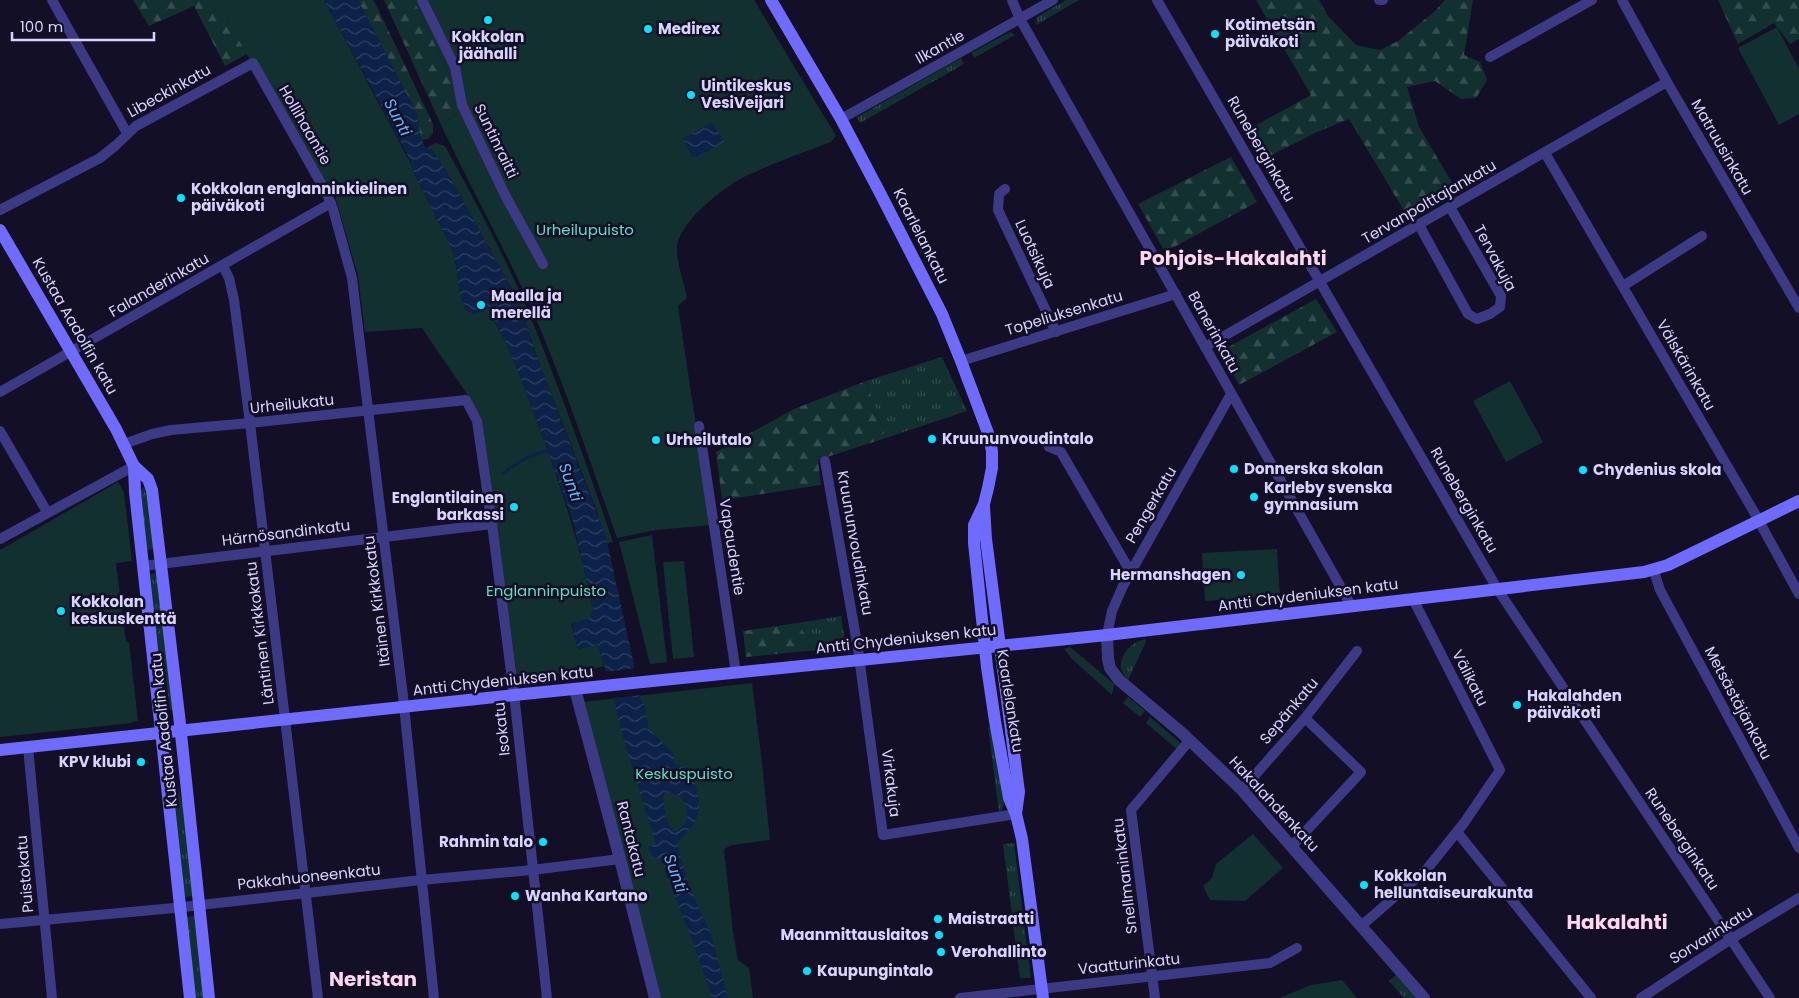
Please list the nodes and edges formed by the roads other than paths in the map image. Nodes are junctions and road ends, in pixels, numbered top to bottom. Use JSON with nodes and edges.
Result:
{"nodes":[{"id":1,"x":52,"y":0,"type":"edge"},
{"id":2,"x":422,"y":0,"type":"edge"},
{"id":3,"x":770,"y":0,"type":"edge"},
{"id":4,"x":1012,"y":0,"type":"edge"},
{"id":5,"x":1053,"y":0,"type":"edge"},
{"id":6,"x":1157,"y":0,"type":"edge"},
{"id":7,"x":1592,"y":0,"type":"edge"},
{"id":8,"x":1622,"y":0,"type":"edge"},
{"id":9,"x":1020,"y":19,"type":"junction"},
{"id":10,"x":1490,"y":57,"type":"dead end"},
{"id":11,"x":253,"y":63,"type":"joint"},
{"id":12,"x":1667,"y":82,"type":"junction"},
{"id":13,"x":841,"y":119,"type":"junction"},
{"id":14,"x":127,"y":133,"type":"junction"},
{"id":15,"x":1545,"y":152,"type":"junction"},
{"id":16,"x":1005,"y":189,"type":"dead end"},
{"id":17,"x":331,"y":203,"type":"junction"},
{"id":18,"x":1450,"y":207,"type":"junction"},
{"id":19,"x":0,"y":210,"type":"edge"},
{"id":20,"x":1419,"y":225,"type":"junction"},
{"id":21,"x":0,"y":230,"type":"edge"},
{"id":22,"x":1702,"y":236,"type":"dead end"},
{"id":23,"x":543,"y":264,"type":"dead end"},
{"id":24,"x":223,"y":266,"type":"junction"},
{"id":25,"x":1320,"y":282,"type":"junction"},
{"id":26,"x":1623,"y":286,"type":"junction"},
{"id":27,"x":1176,"y":294,"type":"junction"},
{"id":28,"x":1799,"y":308,"type":"edge"},
{"id":29,"x":1056,"y":332,"type":"junction"},
{"id":30,"x":1206,"y":347,"type":"junction"},
{"id":31,"x":71,"y":352,"type":"junction"},
{"id":32,"x":962,"y":361,"type":"junction"},
{"id":33,"x":0,"y":392,"type":"edge"},
{"id":34,"x":1232,"y":394,"type":"junction"},
{"id":35,"x":466,"y":400,"type":"joint"},
{"id":36,"x":369,"y":411,"type":"junction"},
{"id":37,"x":250,"y":423,"type":"junction"},
{"id":38,"x":699,"y":426,"type":"dead end"},
{"id":39,"x":0,"y":432,"type":"edge"},
{"id":40,"x":124,"y":444,"type":"junction"},
{"id":41,"x":1049,"y":447,"type":"dead end"},
{"id":42,"x":825,"y":461,"type":"dead end"},
{"id":43,"x":134,"y":466,"type":"junction"},
{"id":44,"x":1799,"y":501,"type":"edge"},
{"id":45,"x":984,"y":504,"type":"junction"},
{"id":46,"x":47,"y":512,"type":"junction"},
{"id":47,"x":1758,"y":520,"type":"junction"},
{"id":48,"x":492,"y":524,"type":"junction"},
{"id":49,"x":385,"y":537,"type":"junction"},
{"id":50,"x":0,"y":539,"type":"edge"},
{"id":51,"x":266,"y":551,"type":"junction"},
{"id":52,"x":162,"y":564,"type":"junction"},
{"id":53,"x":143,"y":566,"type":"junction"},
{"id":54,"x":1654,"y":570,"type":"junction"},
{"id":55,"x":1130,"y":571,"type":"junction"},
{"id":56,"x":1498,"y":590,"type":"junction"},
{"id":57,"x":1799,"y":594,"type":"edge"},
{"id":58,"x":1413,"y":599,"type":"junction"},
{"id":59,"x":1352,"y":607,"type":"junction"},
{"id":60,"x":1107,"y":635,"type":"junction"},
{"id":61,"x":999,"y":646,"type":"junction"},
{"id":62,"x":985,"y":647,"type":"junction"},
{"id":63,"x":1357,"y":651,"type":"dead end"},
{"id":64,"x":860,"y":660,"type":"junction"},
{"id":65,"x":736,"y":673,"type":"junction"},
{"id":66,"x":575,"y":689,"type":"junction"},
{"id":67,"x":514,"y":695,"type":"junction"},
{"id":68,"x":404,"y":708,"type":"junction"},
{"id":69,"x":1305,"y":718,"type":"junction"},
{"id":70,"x":286,"y":720,"type":"junction"},
{"id":71,"x":181,"y":732,"type":"junction"},
{"id":72,"x":162,"y":733,"type":"junction"},
{"id":73,"x":1190,"y":740,"type":"junction"},
{"id":74,"x":28,"y":747,"type":"junction"},
{"id":75,"x":0,"y":750,"type":"edge"},
{"id":76,"x":1242,"y":790,"type":"junction"},
{"id":77,"x":1016,"y":814,"type":"junction"},
{"id":78,"x":1457,"y":832,"type":"junction"},
{"id":79,"x":1292,"y":846,"type":"junction"},
{"id":80,"x":1799,"y":848,"type":"edge"},
{"id":81,"x":620,"y":859,"type":"junction"},
{"id":82,"x":532,"y":870,"type":"junction"},
{"id":83,"x":421,"y":880,"type":"junction"},
{"id":84,"x":305,"y":893,"type":"junction"},
{"id":85,"x":1799,"y":898,"type":"edge"},
{"id":86,"x":199,"y":904,"type":"junction"},
{"id":87,"x":180,"y":907,"type":"junction"},
{"id":88,"x":44,"y":920,"type":"junction"},
{"id":89,"x":0,"y":924,"type":"edge"},
{"id":90,"x":1361,"y":926,"type":"junction"},
{"id":91,"x":1731,"y":939,"type":"junction"},
{"id":92,"x":1297,"y":948,"type":"dead end"},
{"id":93,"x":1152,"y":976,"type":"junction"},
{"id":94,"x":1042,"y":993,"type":"edge"},
{"id":95,"x":52,"y":998,"type":"edge"},
{"id":96,"x":190,"y":998,"type":"edge"},
{"id":97,"x":209,"y":998,"type":"edge"},
{"id":98,"x":318,"y":998,"type":"edge"},
{"id":99,"x":434,"y":998,"type":"edge"},
{"id":100,"x":547,"y":998,"type":"edge"},
{"id":101,"x":655,"y":998,"type":"edge"},
{"id":102,"x":960,"y":998,"type":"edge"},
{"id":103,"x":1155,"y":998,"type":"edge"},
{"id":104,"x":1424,"y":998,"type":"edge"},
{"id":105,"x":1591,"y":998,"type":"edge"},
{"id":106,"x":1641,"y":998,"type":"edge"},
{"id":107,"x":1770,"y":998,"type":"edge"}],
"edges":[{"from":1,"to":14,"type":"street"},
{"from":2,"to":23,"type":"street","name":"Suntinraitti"},
{"from":3,"to":13,"type":"main road","name":"Kaarlelankatu"},
{"from":4,"to":9,"type":"street","name":"Banerinkatu"},
{"from":5,"to":9,"type":"street","name":"Ilkantie"},
{"from":6,"to":25,"type":"street","name":"Runeberginkatu"},
{"from":7,"to":10,"type":"street"},
{"from":8,"to":12,"type":"street","name":"Matruusinkatu"},
{"from":9,"to":13,"type":"street","name":"Ilkantie"},
{"from":9,"to":27,"type":"street","name":"Banerinkatu"},
{"from":11,"to":14,"type":"street","name":"Libeckinkatu"},
{"from":11,"to":17,"type":"street","name":"Hollihaantie"},
{"from":12,"to":15,"type":"street","name":"Tervanpolttajankatu"},
{"from":12,"to":28,"type":"street","name":"Matruusinkatu"},
{"from":13,"to":32,"type":"main road","name":"Kaarlelankatu"},
{"from":14,"to":19,"type":"street","name":"Libeckinkatu"},
{"from":15,"to":18,"type":"street","name":"Tervanpolttajankatu"},
{"from":15,"to":26,"type":"street","name":"Välskärinkatu"},
{"from":16,"to":29,"type":"street","name":"Luotsikuja"},
{"from":17,"to":24,"type":"street","name":"Falanderinkatu"},
{"from":17,"to":36,"type":"street","name":"Itäinen Kirkkokatu"},
{"from":18,"to":20,"type":"street","name":"Tervanpolttajankatu"},
{"from":18,"to":20,"type":"street","name":"Tervakuja"},
{"from":20,"to":25,"type":"street","name":"Tervanpolttajankatu"},
{"from":21,"to":31,"type":"main road","name":"Kustaa Aadolfin katu"},
{"from":22,"to":26,"type":"street"},
{"from":24,"to":31,"type":"street","name":"Falanderinkatu"},
{"from":24,"to":37,"type":"street","name":"Läntinen Kirkkokatu"},
{"from":25,"to":30,"type":"street","name":"Tervanpolttajankatu"},
{"from":25,"to":56,"type":"street","name":"Runeberginkatu"},
{"from":26,"to":47,"type":"street","name":"Välskärinkatu"},
{"from":27,"to":29,"type":"street","name":"Topeliuksenkatu"},
{"from":27,"to":30,"type":"street","name":"Banerinkatu"},
{"from":29,"to":32,"type":"street","name":"Topeliuksenkatu"},
{"from":30,"to":34,"type":"street","name":"Banerinkatu"},
{"from":31,"to":33,"type":"street","name":"Falanderinkatu"},
{"from":31,"to":40,"type":"main road","name":"Kustaa Aadolfin katu"},
{"from":32,"to":45,"type":"main road","name":"Kaarlelankatu"},
{"from":34,"to":55,"type":"street","name":"Pengerkatu"},
{"from":34,"to":59,"type":"street","name":"Banerinkatu"},
{"from":35,"to":36,"type":"street","name":"Urheilukatu"},
{"from":35,"to":48,"type":"street","name":"Isokatu"},
{"from":36,"to":37,"type":"street","name":"Urheilukatu"},
{"from":36,"to":49,"type":"street","name":"Itäinen Kirkkokatu"},
{"from":37,"to":40,"type":"street","name":"Urheilukatu"},
{"from":37,"to":51,"type":"street","name":"Läntinen Kirkkokatu"},
{"from":38,"to":65,"type":"street","name":"Vapaudentie"},
{"from":39,"to":46,"type":"street"},
{"from":40,"to":43,"type":"main road","name":"Kustaa Aadolfin katu"},
{"from":41,"to":55,"type":"street"},
{"from":42,"to":64,"type":"street","name":"Kruununvoudinkatu"},
{"from":43,"to":46,"type":"street"},
{"from":43,"to":52,"type":"main road","name":"Kustaa Aadolfin katu"},
{"from":43,"to":53,"type":"main road","name":"Kustaa Aadolfin katu"},
{"from":44,"to":47,"type":"main road","name":"Antti Chydeniuksen katu"},
{"from":45,"to":61,"type":"main road","name":"Kaarlelankatu"},
{"from":45,"to":62,"type":"main road","name":"Kaarlelankatu"},
{"from":46,"to":50,"type":"street"},
{"from":47,"to":54,"type":"main road","name":"Antti Chydeniuksen katu"},
{"from":47,"to":57,"type":"street","name":"Välskärinkatu"},
{"from":48,"to":49,"type":"street","name":"Härnösandinkatu"},
{"from":48,"to":67,"type":"street","name":"Isokatu"},
{"from":49,"to":51,"type":"street","name":"Härnösandinkatu"},
{"from":49,"to":68,"type":"street","name":"Itäinen Kirkkokatu"},
{"from":51,"to":52,"type":"street","name":"Härnösandinkatu"},
{"from":51,"to":70,"type":"street","name":"Läntinen Kirkkokatu"},
{"from":52,"to":53,"type":"street","name":"Härnösandinkatu"},
{"from":52,"to":71,"type":"main road","name":"Kustaa Aadolfin katu"},
{"from":53,"to":72,"type":"main road","name":"Kustaa Aadolfin katu"},
{"from":54,"to":56,"type":"main road","name":"Antti Chydeniuksen katu"},
{"from":54,"to":80,"type":"street","name":"Metsästäjänkatu"},
{"from":55,"to":60,"type":"street","name":"Pengerkatu"},
{"from":56,"to":58,"type":"main road","name":"Antti Chydeniuksen katu"},
{"from":56,"to":91,"type":"street","name":"Runeberginkatu"},
{"from":58,"to":59,"type":"main road","name":"Antti Chydeniuksen katu"},
{"from":58,"to":78,"type":"street","name":"Välikatu"},
{"from":59,"to":60,"type":"main road","name":"Antti Chydeniuksen katu"},
{"from":60,"to":61,"type":"main road","name":"Antti Chydeniuksen katu"},
{"from":60,"to":73,"type":"street","name":"Hakalahdenkatu"},
{"from":61,"to":62,"type":"main road","name":"Antti Chydeniuksen katu"},
{"from":61,"to":77,"type":"main road","name":"Kaarlelankatu"},
{"from":62,"to":64,"type":"main road","name":"Antti Chydeniuksen katu"},
{"from":62,"to":77,"type":"main road","name":"Kaarlelankatu"},
{"from":63,"to":69,"type":"street","name":"Sepänkatu"},
{"from":64,"to":65,"type":"main road","name":"Antti Chydeniuksen katu"},
{"from":64,"to":77,"type":"street","name":"Virkakuja"},
{"from":65,"to":66,"type":"main road","name":"Antti Chydeniuksen katu"},
{"from":66,"to":67,"type":"main road","name":"Antti Chydeniuksen katu"},
{"from":66,"to":81,"type":"street","name":"Rantakatu"},
{"from":67,"to":68,"type":"main road","name":"Antti Chydeniuksen katu"},
{"from":67,"to":82,"type":"street","name":"Isokatu"},
{"from":68,"to":70,"type":"main road","name":"Antti Chydeniuksen katu"},
{"from":68,"to":83,"type":"street","name":"Itäinen Kirkkokatu"},
{"from":69,"to":76,"type":"street","name":"Sepänkatu"},
{"from":69,"to":79,"type":"street"},
{"from":70,"to":71,"type":"main road","name":"Antti Chydeniuksen katu"},
{"from":70,"to":84,"type":"street","name":"Läntinen Kirkkokatu"},
{"from":71,"to":72,"type":"main road","name":"Antti Chydeniuksen katu"},
{"from":71,"to":86,"type":"main road","name":"Kustaa Aadolfin katu"},
{"from":72,"to":74,"type":"main road","name":"Antti Chydeniuksen katu"},
{"from":72,"to":87,"type":"main road","name":"Kustaa Aadolfin katu"},
{"from":73,"to":76,"type":"street","name":"Hakalahdenkatu"},
{"from":73,"to":93,"type":"street","name":"Snellmaninkatu"},
{"from":74,"to":75,"type":"main road","name":"Antti Chydeniuksen katu"},
{"from":74,"to":88,"type":"street","name":"Puistokatu"},
{"from":76,"to":79,"type":"street","name":"Hakalahdenkatu"},
{"from":77,"to":94,"type":"main road","name":"Kaarlelankatu"},
{"from":78,"to":90,"type":"street"},
{"from":78,"to":105,"type":"street"},
{"from":79,"to":90,"type":"street","name":"Hakalahdenkatu"},
{"from":81,"to":82,"type":"street","name":"Pakkahuoneenkatu"},
{"from":81,"to":101,"type":"street","name":"Rantakatu"},
{"from":82,"to":83,"type":"street","name":"Pakkahuoneenkatu"},
{"from":82,"to":100,"type":"street","name":"Isokatu"},
{"from":83,"to":84,"type":"street","name":"Pakkahuoneenkatu"},
{"from":83,"to":99,"type":"street","name":"Itäinen Kirkkokatu"},
{"from":84,"to":86,"type":"street","name":"Pakkahuoneenkatu"},
{"from":84,"to":98,"type":"street","name":"Läntinen Kirkkokatu"},
{"from":85,"to":91,"type":"street","name":"Sorvarinkatu"},
{"from":86,"to":87,"type":"street","name":"Pakkahuoneenkatu"},
{"from":86,"to":97,"type":"main road","name":"Kustaa Aadolfin katu"},
{"from":87,"to":88,"type":"street","name":"Pakkahuoneenkatu"},
{"from":87,"to":96,"type":"main road","name":"Kustaa Aadolfin katu"},
{"from":88,"to":89,"type":"street","name":"Pakkahuoneenkatu"},
{"from":88,"to":95,"type":"street","name":"Puistokatu"},
{"from":90,"to":104,"type":"street","name":"Hakalahdenkatu"},
{"from":91,"to":106,"type":"street","name":"Sorvarinkatu"},
{"from":91,"to":107,"type":"street","name":"Runeberginkatu"},
{"from":92,"to":93,"type":"street","name":"Vaatturinkatu"},
{"from":93,"to":94,"type":"street","name":"Vaatturinkatu"},
{"from":93,"to":103,"type":"street","name":"Snellmaninkatu"},
{"from":94,"to":102,"type":"street","name":"Vaatturinkatu"}]}
